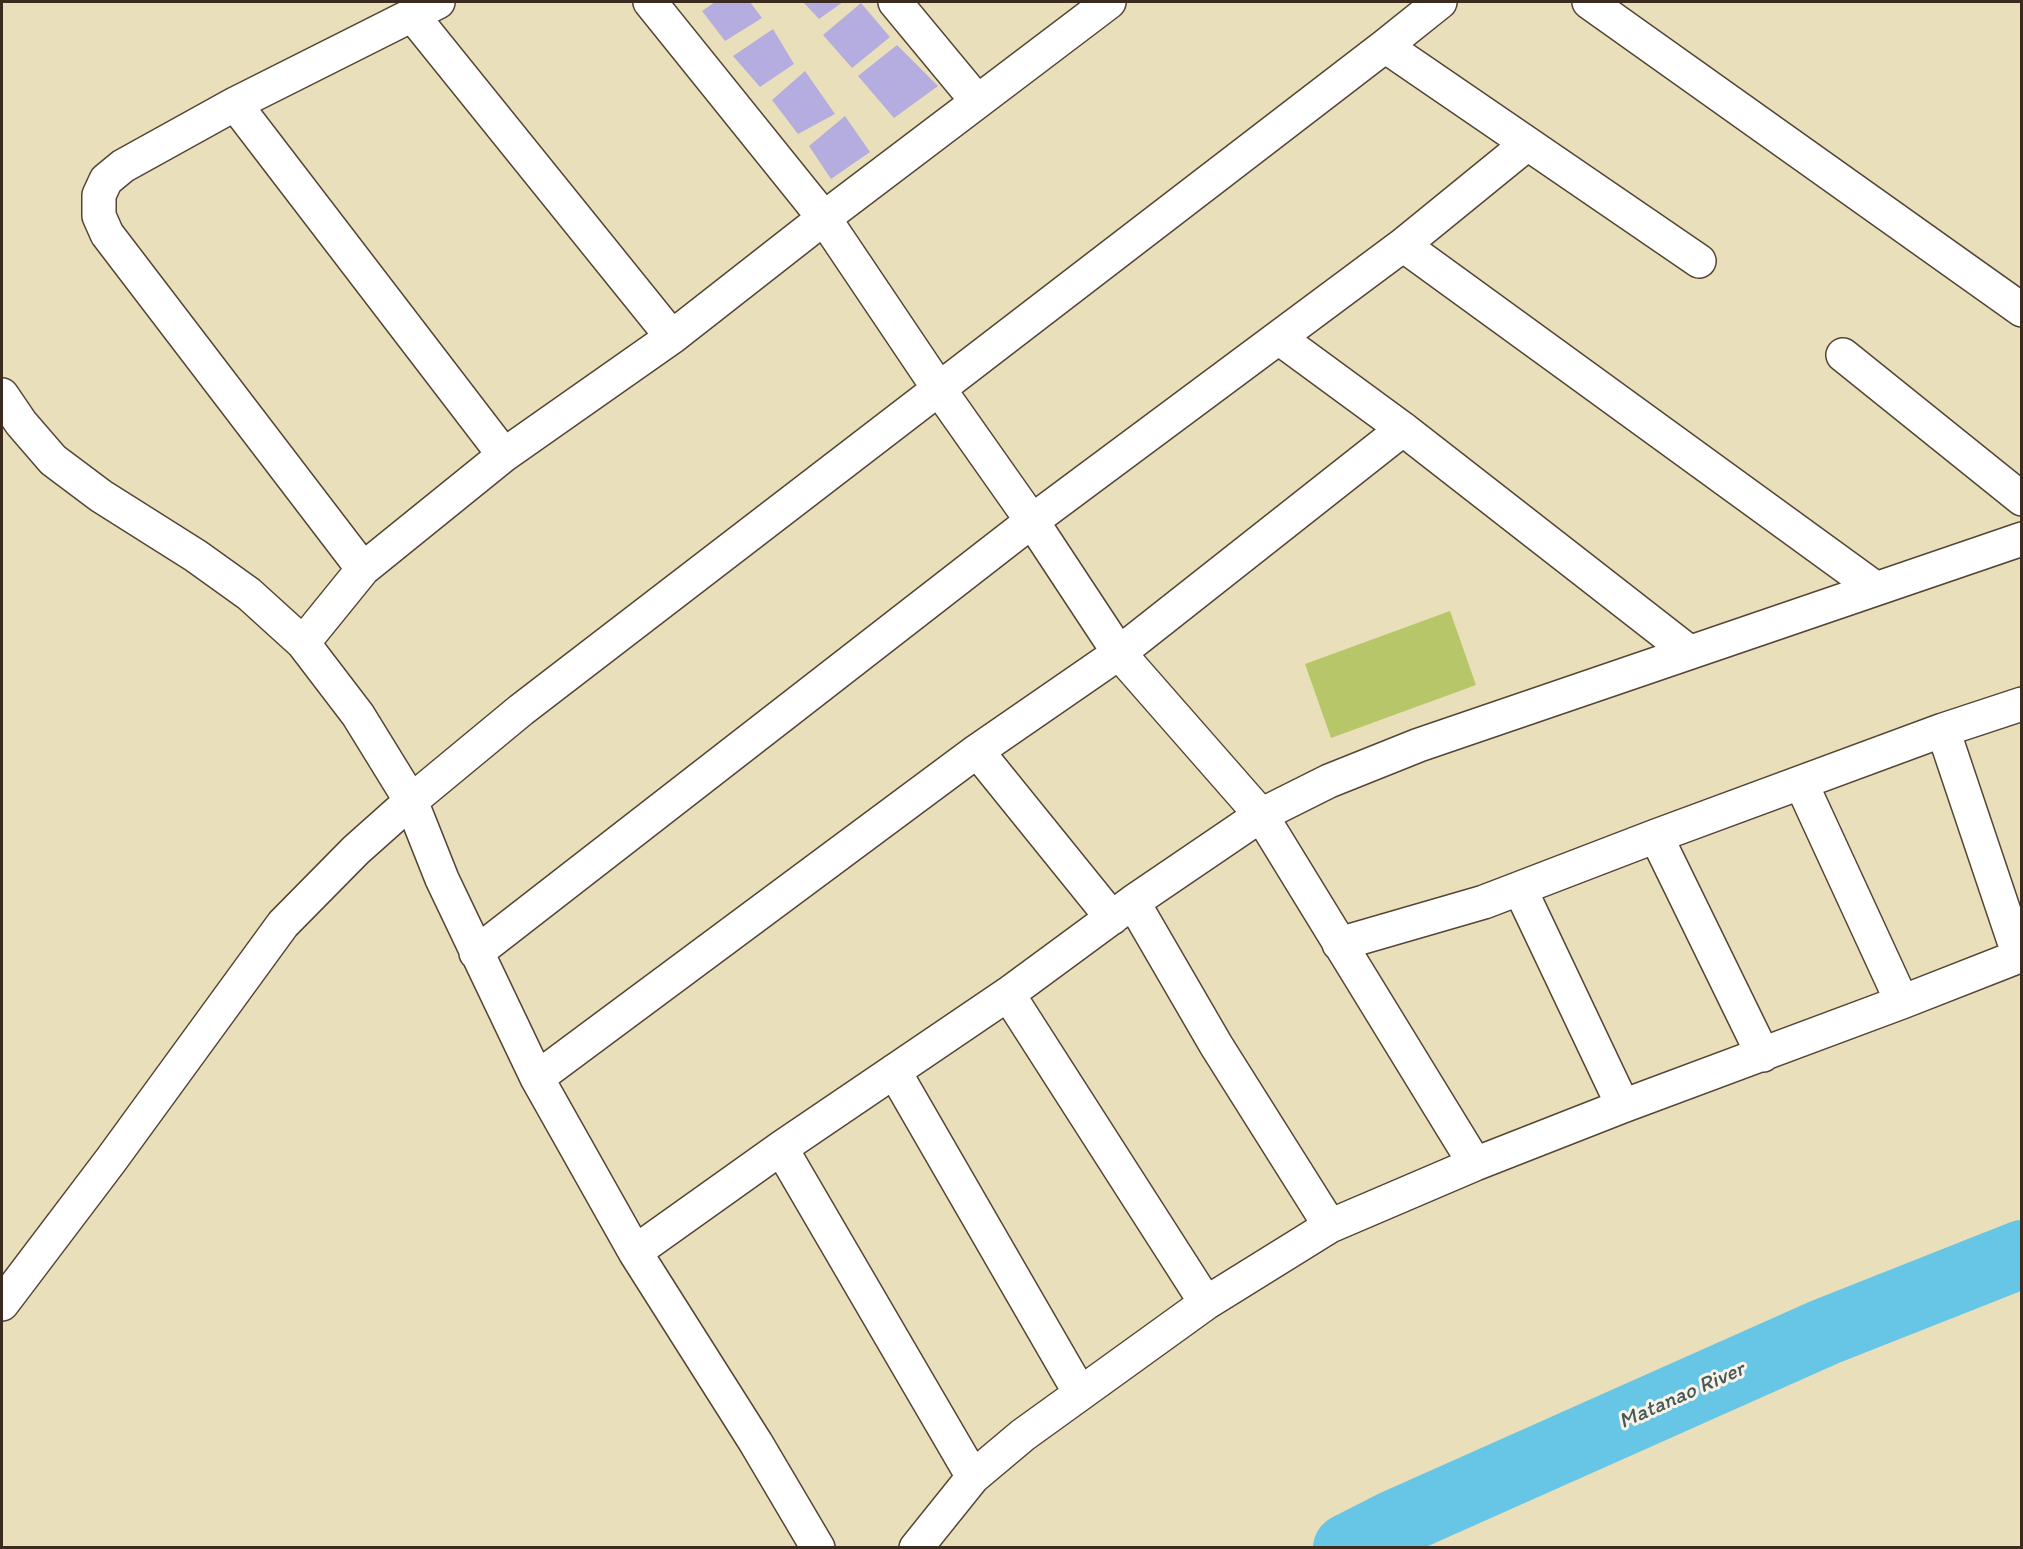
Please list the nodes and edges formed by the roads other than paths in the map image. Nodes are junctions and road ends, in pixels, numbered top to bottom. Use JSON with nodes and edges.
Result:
{"nodes":[{"id":1,"x":650,"y":2,"type":"edge"},
{"id":2,"x":895,"y":2,"type":"edge"},
{"id":3,"x":1109,"y":2,"type":"edge"},
{"id":4,"x":1440,"y":2,"type":"edge"},
{"id":5,"x":1589,"y":2,"type":"edge"},
{"id":6,"x":425,"y":9,"type":"edge"},
{"id":7,"x":1385,"y":46,"type":"junction"},
{"id":8,"x":977,"y":100,"type":"junction"},
{"id":9,"x":235,"y":104,"type":"junction"},
{"id":10,"x":1527,"y":144,"type":"junction"},
{"id":11,"x":824,"y":218,"type":"junction"},
{"id":12,"x":1403,"y":245,"type":"junction"},
{"id":13,"x":1699,"y":261,"type":"dead end"},
{"id":14,"x":2022,"y":310,"type":"edge"},
{"id":15,"x":672,"y":337,"type":"junction"},
{"id":16,"x":1280,"y":338,"type":"junction"},
{"id":17,"x":1844,"y":355,"type":"dead end"},
{"id":18,"x":939,"y":389,"type":"junction"},
{"id":19,"x":2,"y":395,"type":"edge"},
{"id":20,"x":1403,"y":429,"type":"junction"},
{"id":21,"x":504,"y":455,"type":"junction"},
{"id":22,"x":2022,"y":499,"type":"edge"},
{"id":23,"x":1032,"y":520,"type":"junction"},
{"id":24,"x":2022,"y":539,"type":"edge"},
{"id":25,"x":363,"y":569,"type":"junction"},
{"id":26,"x":1875,"y":588,"type":"junction"},
{"id":27,"x":303,"y":644,"type":"junction"},
{"id":28,"x":1689,"y":652,"type":"junction"},
{"id":29,"x":1119,"y":653,"type":"junction"},
{"id":30,"x":2022,"y":704,"type":"edge"},
{"id":31,"x":1943,"y":730,"type":"junction"},
{"id":32,"x":977,"y":751,"type":"junction"},
{"id":33,"x":1801,"y":783,"type":"junction"},
{"id":34,"x":411,"y":801,"type":"junction"},
{"id":35,"x":1261,"y":815,"type":"junction"},
{"id":36,"x":1656,"y":836,"type":"junction"},
{"id":37,"x":1520,"y":889,"type":"junction"},
{"id":38,"x":1123,"y":910,"type":"junction"},
{"id":39,"x":1339,"y":944,"type":"junction"},
{"id":40,"x":476,"y":953,"type":"junction"},
{"id":41,"x":2020,"y":956,"type":"edge"},
{"id":42,"x":1008,"y":994,"type":"junction"},
{"id":43,"x":1902,"y":1002,"type":"junction"},
{"id":44,"x":1763,"y":1054,"type":"junction"},
{"id":45,"x":894,"y":1071,"type":"junction"},
{"id":46,"x":537,"y":1078,"type":"junction"},
{"id":47,"x":1623,"y":1106,"type":"junction"},
{"id":48,"x":781,"y":1148,"type":"junction"},
{"id":49,"x":1475,"y":1164,"type":"junction"},
{"id":50,"x":1330,"y":1226,"type":"junction"},
{"id":51,"x":635,"y":1252,"type":"junction"},
{"id":52,"x":1206,"y":1303,"type":"junction"},
{"id":53,"x":2,"y":1304,"type":"edge"},
{"id":54,"x":1080,"y":1393,"type":"junction"},
{"id":55,"x":973,"y":1477,"type":"junction"},
{"id":56,"x":818,"y":1548,"type":"edge"},
{"id":57,"x":916,"y":1548,"type":"edge"}],
"edges":[{"from":1,"to":11,"type":"street"},
{"from":2,"to":8,"type":"street"},
{"from":3,"to":8,"type":"street"},
{"from":4,"to":7,"type":"street"},
{"from":5,"to":14,"type":"street"},
{"from":6,"to":9,"type":"street"},
{"from":6,"to":15,"type":"street"},
{"from":7,"to":10,"type":"street"},
{"from":7,"to":18,"type":"street"},
{"from":8,"to":11,"type":"street"},
{"from":9,"to":21,"type":"street"},
{"from":9,"to":25,"type":"street"},
{"from":10,"to":12,"type":"street"},
{"from":10,"to":13,"type":"street"},
{"from":11,"to":15,"type":"street"},
{"from":11,"to":18,"type":"street"},
{"from":12,"to":16,"type":"street"},
{"from":12,"to":26,"type":"street"},
{"from":15,"to":21,"type":"street"},
{"from":16,"to":20,"type":"street"},
{"from":16,"to":23,"type":"street"},
{"from":17,"to":22,"type":"street"},
{"from":18,"to":23,"type":"street"},
{"from":18,"to":34,"type":"street"},
{"from":19,"to":27,"type":"street"},
{"from":20,"to":28,"type":"street"},
{"from":20,"to":29,"type":"street"},
{"from":21,"to":25,"type":"street"},
{"from":23,"to":29,"type":"street"},
{"from":23,"to":40,"type":"street"},
{"from":24,"to":26,"type":"street"},
{"from":25,"to":27,"type":"street"},
{"from":26,"to":28,"type":"street"},
{"from":27,"to":34,"type":"street"},
{"from":28,"to":35,"type":"street"},
{"from":29,"to":32,"type":"street"},
{"from":29,"to":35,"type":"street"},
{"from":30,"to":31,"type":"street"},
{"from":31,"to":33,"type":"street"},
{"from":31,"to":41,"type":"street"},
{"from":32,"to":38,"type":"street"},
{"from":32,"to":46,"type":"street"},
{"from":33,"to":36,"type":"street"},
{"from":33,"to":43,"type":"street"},
{"from":34,"to":40,"type":"street"},
{"from":34,"to":53,"type":"street"},
{"from":35,"to":38,"type":"street"},
{"from":35,"to":39,"type":"street"},
{"from":36,"to":37,"type":"street"},
{"from":36,"to":44,"type":"street"},
{"from":37,"to":39,"type":"street"},
{"from":37,"to":47,"type":"street"},
{"from":38,"to":42,"type":"street"},
{"from":38,"to":50,"type":"street"},
{"from":39,"to":49,"type":"street"},
{"from":40,"to":46,"type":"street"},
{"from":41,"to":43,"type":"street"},
{"from":42,"to":45,"type":"street"},
{"from":42,"to":52,"type":"street"},
{"from":43,"to":44,"type":"street"},
{"from":44,"to":47,"type":"street"},
{"from":45,"to":48,"type":"street"},
{"from":45,"to":54,"type":"street"},
{"from":46,"to":51,"type":"street"},
{"from":47,"to":49,"type":"street"},
{"from":48,"to":51,"type":"street"},
{"from":48,"to":55,"type":"street"},
{"from":49,"to":50,"type":"street"},
{"from":50,"to":52,"type":"street"},
{"from":51,"to":56,"type":"street"},
{"from":52,"to":54,"type":"street"},
{"from":54,"to":55,"type":"street"},
{"from":55,"to":57,"type":"street"}]}
